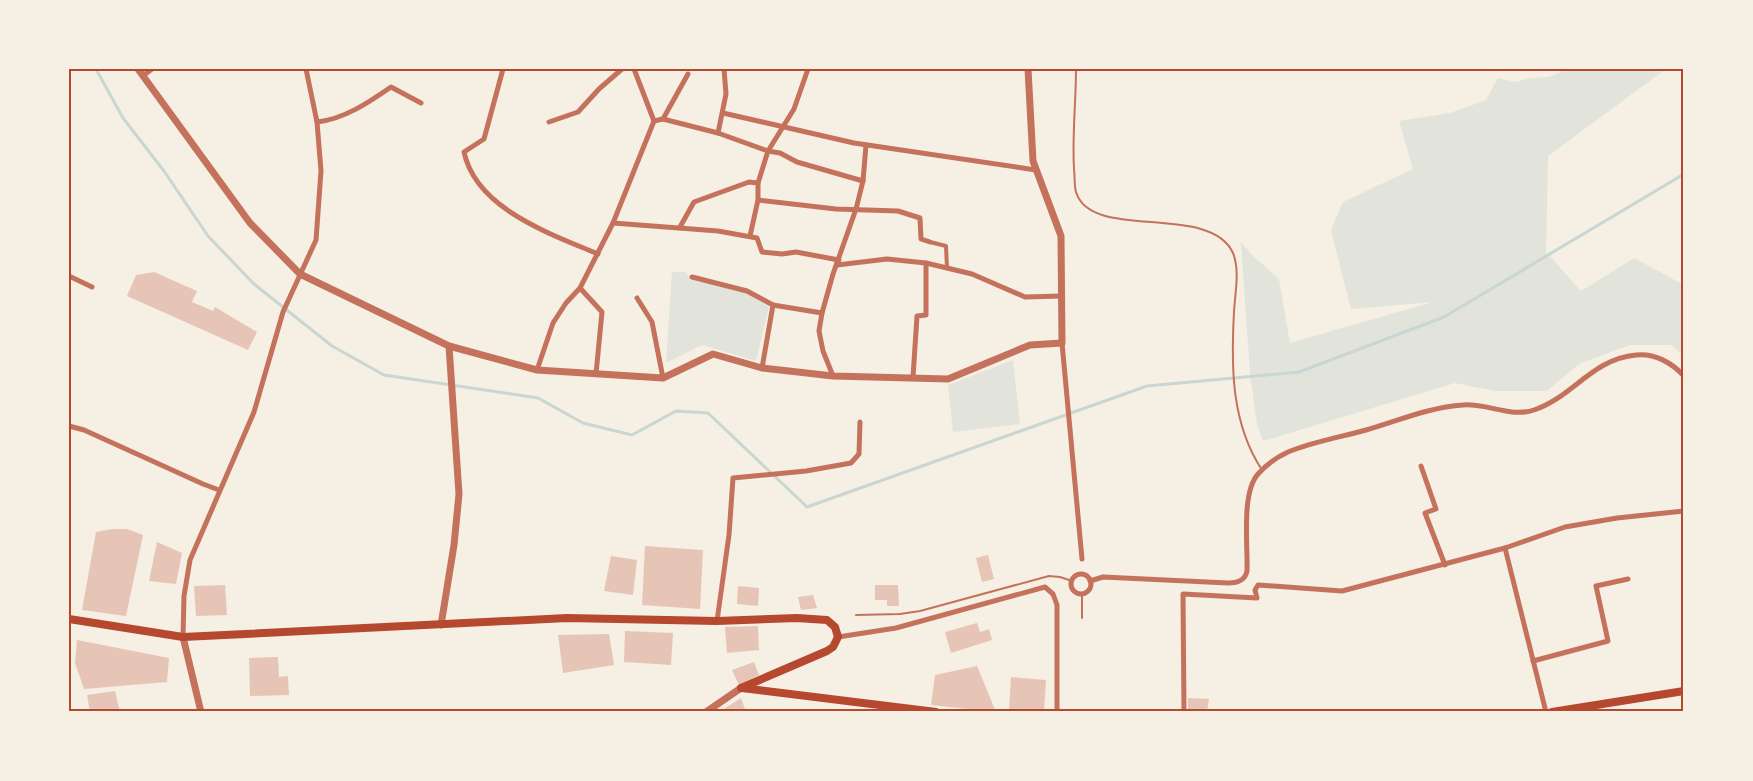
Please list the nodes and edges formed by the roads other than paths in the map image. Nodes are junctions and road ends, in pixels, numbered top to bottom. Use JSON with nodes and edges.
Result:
{"nodes":[{"id":1,"x":152,"y":69,"type":"edge"},
{"id":2,"x":306,"y":69,"type":"edge"},
{"id":3,"x":503,"y":69,"type":"edge"},
{"id":4,"x":622,"y":69,"type":"edge"},
{"id":5,"x":634,"y":69,"type":"edge"},
{"id":6,"x":724,"y":69,"type":"edge"},
{"id":7,"x":808,"y":69,"type":"edge"},
{"id":8,"x":1028,"y":69,"type":"edge"},
{"id":9,"x":1076,"y":69,"type":"edge"},
{"id":10,"x":141,"y":72,"type":"edge"},
{"id":11,"x":687,"y":74,"type":"dead end"},
{"id":12,"x":421,"y":103,"type":"dead end"},
{"id":13,"x":723,"y":113,"type":"junction"},
{"id":14,"x":663,"y":118,"type":"junction"},
{"id":15,"x":654,"y":121,"type":"junction"},
{"id":16,"x":317,"y":122,"type":"junction"},
{"id":17,"x":549,"y":122,"type":"dead end"},
{"id":18,"x":783,"y":128,"type":"junction"},
{"id":19,"x":718,"y":133,"type":"junction"},
{"id":20,"x":866,"y":145,"type":"junction"},
{"id":21,"x":768,"y":151,"type":"junction"},
{"id":22,"x":1036,"y":170,"type":"junction"},
{"id":23,"x":863,"y":181,"type":"junction"},
{"id":24,"x":758,"y":183,"type":"junction"},
{"id":25,"x":759,"y":200,"type":"junction"},
{"id":26,"x":856,"y":209,"type":"junction"},
{"id":27,"x":613,"y":223,"type":"junction"},
{"id":28,"x":680,"y":227,"type":"junction"},
{"id":29,"x":750,"y":236,"type":"junction"},
{"id":30,"x":930,"y":243,"type":"joint"},
{"id":31,"x":598,"y":254,"type":"junction"},
{"id":32,"x":838,"y":262,"type":"junction"},
{"id":33,"x":926,"y":263,"type":"junction"},
{"id":34,"x":947,"y":268,"type":"junction"},
{"id":35,"x":300,"y":274,"type":"junction"},
{"id":36,"x":69,"y":276,"type":"edge"},
{"id":37,"x":692,"y":277,"type":"dead end"},
{"id":38,"x":92,"y":287,"type":"dead end"},
{"id":39,"x":580,"y":288,"type":"junction"},
{"id":40,"x":1062,"y":296,"type":"junction"},
{"id":41,"x":637,"y":298,"type":"dead end"},
{"id":42,"x":773,"y":305,"type":"junction"},
{"id":43,"x":822,"y":313,"type":"junction"},
{"id":44,"x":1062,"y":344,"type":"junction"},
{"id":45,"x":449,"y":346,"type":"junction"},
{"id":46,"x":762,"y":368,"type":"junction"},
{"id":47,"x":537,"y":370,"type":"junction"},
{"id":48,"x":596,"y":374,"type":"junction"},
{"id":49,"x":833,"y":376,"type":"junction"},
{"id":50,"x":1684,"y":376,"type":"edge"},
{"id":51,"x":913,"y":377,"type":"junction"},
{"id":52,"x":663,"y":378,"type":"junction"},
{"id":53,"x":860,"y":422,"type":"dead end"},
{"id":54,"x":69,"y":426,"type":"edge"},
{"id":55,"x":1421,"y":466,"type":"dead end"},
{"id":56,"x":1262,"y":470,"type":"junction"},
{"id":57,"x":219,"y":490,"type":"junction"},
{"id":58,"x":1684,"y":511,"type":"edge"},
{"id":59,"x":1505,"y":548,"type":"junction"},
{"id":60,"x":1082,"y":559,"type":"dead end"},
{"id":61,"x":1445,"y":565,"type":"junction"},
{"id":62,"x":1628,"y":579,"type":"dead end"},
{"id":63,"x":1072,"y":581,"type":"junction"},
{"id":64,"x":1090,"y":581,"type":"junction"},
{"id":65,"x":1082,"y":594,"type":"junction"},
{"id":66,"x":856,"y":615,"type":"dead end"},
{"id":67,"x":1082,"y":618,"type":"dead end"},
{"id":68,"x":69,"y":619,"type":"edge"},
{"id":69,"x":717,"y":621,"type":"junction"},
{"id":70,"x":441,"y":625,"type":"junction"},
{"id":71,"x":838,"y":637,"type":"junction"},
{"id":72,"x":183,"y":638,"type":"junction"},
{"id":73,"x":1533,"y":661,"type":"junction"},
{"id":74,"x":741,"y":688,"type":"junction"},
{"id":75,"x":1684,"y":692,"type":"edge"},
{"id":76,"x":198,"y":711,"type":"edge"},
{"id":77,"x":706,"y":712,"type":"edge"},
{"id":78,"x":936,"y":712,"type":"edge"},
{"id":79,"x":1056,"y":712,"type":"edge"},
{"id":80,"x":1184,"y":712,"type":"edge"},
{"id":81,"x":1546,"y":712,"type":"edge"},
{"id":82,"x":1552,"y":712,"type":"edge"}],
"edges":[{"from":1,"to":10,"type":"street"},
{"from":2,"to":16,"type":"street"},
{"from":3,"to":31,"type":"street"},
{"from":4,"to":17,"type":"street"},
{"from":5,"to":15,"type":"street"},
{"from":6,"to":13,"type":"street"},
{"from":7,"to":18,"type":"street"},
{"from":8,"to":22,"type":"street"},
{"from":9,"to":56,"type":"lane"},
{"from":10,"to":35,"type":"street"},
{"from":11,"to":14,"type":"street"},
{"from":12,"to":16,"type":"street"},
{"from":13,"to":18,"type":"street"},
{"from":13,"to":19,"type":"street"},
{"from":14,"to":15,"type":"street"},
{"from":14,"to":19,"type":"street"},
{"from":15,"to":27,"type":"street"},
{"from":16,"to":35,"type":"street"},
{"from":18,"to":20,"type":"street"},
{"from":18,"to":21,"type":"street"},
{"from":19,"to":21,"type":"street"},
{"from":20,"to":22,"type":"street"},
{"from":20,"to":23,"type":"street"},
{"from":21,"to":23,"type":"street"},
{"from":21,"to":24,"type":"street"},
{"from":22,"to":40,"type":"street"},
{"from":23,"to":26,"type":"street"},
{"from":24,"to":25,"type":"street"},
{"from":24,"to":28,"type":"street"},
{"from":25,"to":26,"type":"street"},
{"from":25,"to":29,"type":"street"},
{"from":26,"to":30,"type":"street"},
{"from":26,"to":32,"type":"street"},
{"from":27,"to":28,"type":"street"},
{"from":27,"to":31,"type":"street"},
{"from":28,"to":29,"type":"street"},
{"from":29,"to":32,"type":"street"},
{"from":30,"to":34,"type":"street"},
{"from":31,"to":39,"type":"street"},
{"from":32,"to":33,"type":"street"},
{"from":32,"to":43,"type":"street"},
{"from":33,"to":34,"type":"street"},
{"from":33,"to":51,"type":"street"},
{"from":34,"to":40,"type":"street"},
{"from":35,"to":45,"type":"street"},
{"from":35,"to":57,"type":"street"},
{"from":36,"to":38,"type":"street"},
{"from":37,"to":42,"type":"street"},
{"from":39,"to":47,"type":"street"},
{"from":39,"to":48,"type":"street"},
{"from":40,"to":44,"type":"street"},
{"from":41,"to":52,"type":"street"},
{"from":42,"to":43,"type":"street"},
{"from":42,"to":46,"type":"street"},
{"from":43,"to":49,"type":"street"},
{"from":44,"to":51,"type":"street"},
{"from":44,"to":60,"type":"street"},
{"from":45,"to":47,"type":"street"},
{"from":45,"to":70,"type":"street"},
{"from":46,"to":49,"type":"street"},
{"from":46,"to":52,"type":"street"},
{"from":47,"to":48,"type":"street"},
{"from":48,"to":52,"type":"street"},
{"from":49,"to":51,"type":"street"},
{"from":50,"to":56,"type":"street"},
{"from":53,"to":69,"type":"street"},
{"from":54,"to":57,"type":"street"},
{"from":55,"to":61,"type":"street"},
{"from":56,"to":64,"type":"street"},
{"from":57,"to":72,"type":"street"},
{"from":58,"to":59,"type":"street"},
{"from":59,"to":61,"type":"street"},
{"from":59,"to":73,"type":"street"},
{"from":61,"to":80,"type":"street"},
{"from":62,"to":73,"type":"street"},
{"from":63,"to":64,"type":"street"},
{"from":63,"to":65,"type":"street"},
{"from":63,"to":66,"type":"lane"},
{"from":64,"to":65,"type":"street"},
{"from":65,"to":67,"type":"lane"},
{"from":68,"to":72,"type":"main road"},
{"from":69,"to":70,"type":"main road"},
{"from":69,"to":71,"type":"main road"},
{"from":70,"to":72,"type":"main road"},
{"from":71,"to":74,"type":"main road"},
{"from":71,"to":79,"type":"street"},
{"from":72,"to":76,"type":"street"},
{"from":73,"to":81,"type":"street"},
{"from":74,"to":77,"type":"street"},
{"from":74,"to":78,"type":"main road"},
{"from":75,"to":82,"type":"main road"}]}
